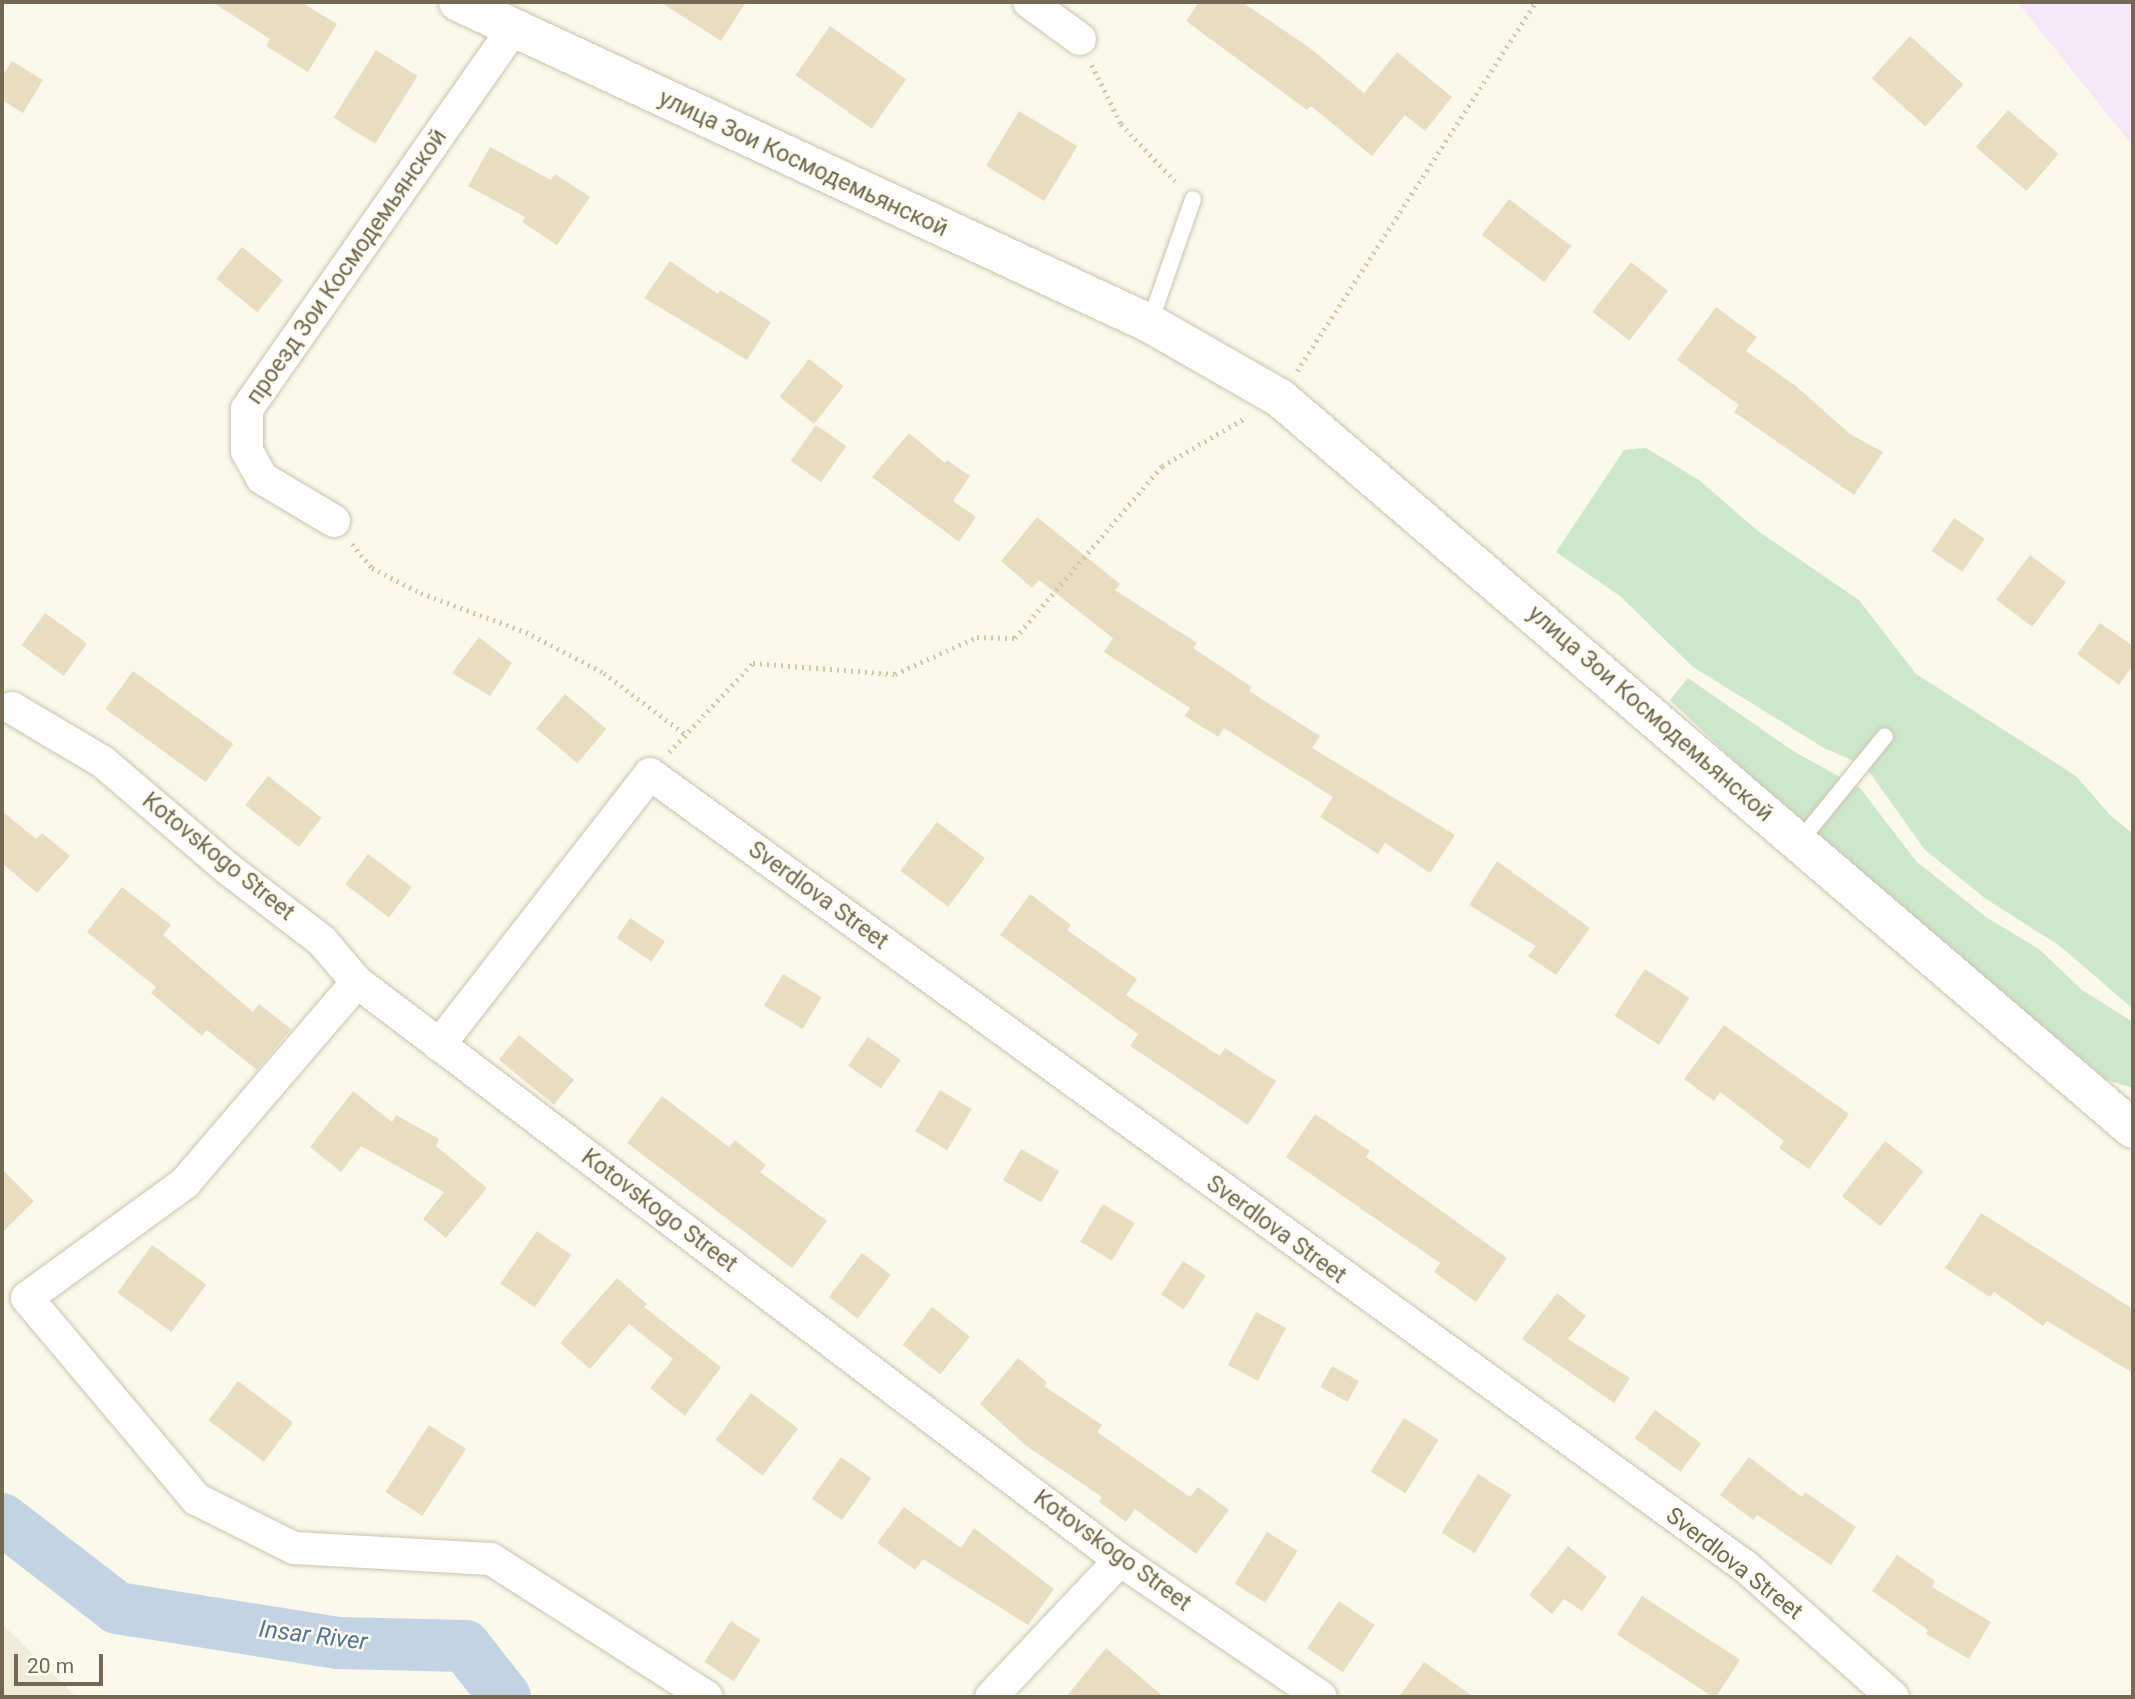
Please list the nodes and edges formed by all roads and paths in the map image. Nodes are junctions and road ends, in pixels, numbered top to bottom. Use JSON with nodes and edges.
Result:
{"nodes":[{"id":1,"x":458,"y":2,"type":"edge"},
{"id":2,"x":1029,"y":2,"type":"edge"},
{"id":3,"x":1536,"y":2,"type":"edge"},
{"id":4,"x":512,"y":30,"type":"junction"},
{"id":5,"x":1080,"y":39,"type":"joint"},
{"id":6,"x":1192,"y":199,"type":"joint"},
{"id":7,"x":1149,"y":323,"type":"junction"},
{"id":8,"x":1280,"y":398,"type":"junction"},
{"id":9,"x":334,"y":521,"type":"joint"},
{"id":10,"x":12,"y":708,"type":"dead end"},
{"id":11,"x":685,"y":734,"type":"junction"},
{"id":12,"x":1885,"y":736,"type":"dead end"},
{"id":13,"x":650,"y":774,"type":"junction"},
{"id":14,"x":1799,"y":842,"type":"junction"},
{"id":15,"x":357,"y":982,"type":"junction"},
{"id":16,"x":439,"y":1045,"type":"junction"},
{"id":17,"x":2133,"y":1129,"type":"edge"},
{"id":18,"x":1120,"y":1560,"type":"junction"},
{"id":19,"x":707,"y":1697,"type":"edge"},
{"id":20,"x":991,"y":1697,"type":"edge"},
{"id":21,"x":1321,"y":1697,"type":"edge"},
{"id":22,"x":1893,"y":1697,"type":"edge"}],
"edges":[{"from":1,"to":4,"type":"street","name":"улица Зои Космодемьянской"},
{"from":2,"to":5,"type":"street"},
{"from":3,"to":8,"type":"path"},
{"from":4,"to":7,"type":"street","name":"улица Зои Космодемьянской"},
{"from":4,"to":9,"type":"street","name":"проезд Зои Космодемьянской"},
{"from":5,"to":6,"type":"path"},
{"from":6,"to":7,"type":"lane"},
{"from":7,"to":8,"type":"street","name":"улица Зои Космодемьянской"},
{"from":8,"to":11,"type":"path"},
{"from":8,"to":14,"type":"street","name":"улица Зои Космодемьянской"},
{"from":9,"to":11,"type":"path"},
{"from":10,"to":15,"type":"street","name":"Kotovskogo Street"},
{"from":11,"to":13,"type":"path"},
{"from":12,"to":14,"type":"lane"},
{"from":13,"to":16,"type":"street"},
{"from":13,"to":22,"type":"street","name":"Sverdlova Street"},
{"from":14,"to":17,"type":"street","name":"улица Зои Космодемьянской"},
{"from":15,"to":16,"type":"street","name":"Kotovskogo Street"},
{"from":15,"to":19,"type":"street"},
{"from":16,"to":18,"type":"street","name":"Kotovskogo Street"},
{"from":18,"to":20,"type":"street"},
{"from":18,"to":21,"type":"street","name":"Kotovskogo Street"}]}
